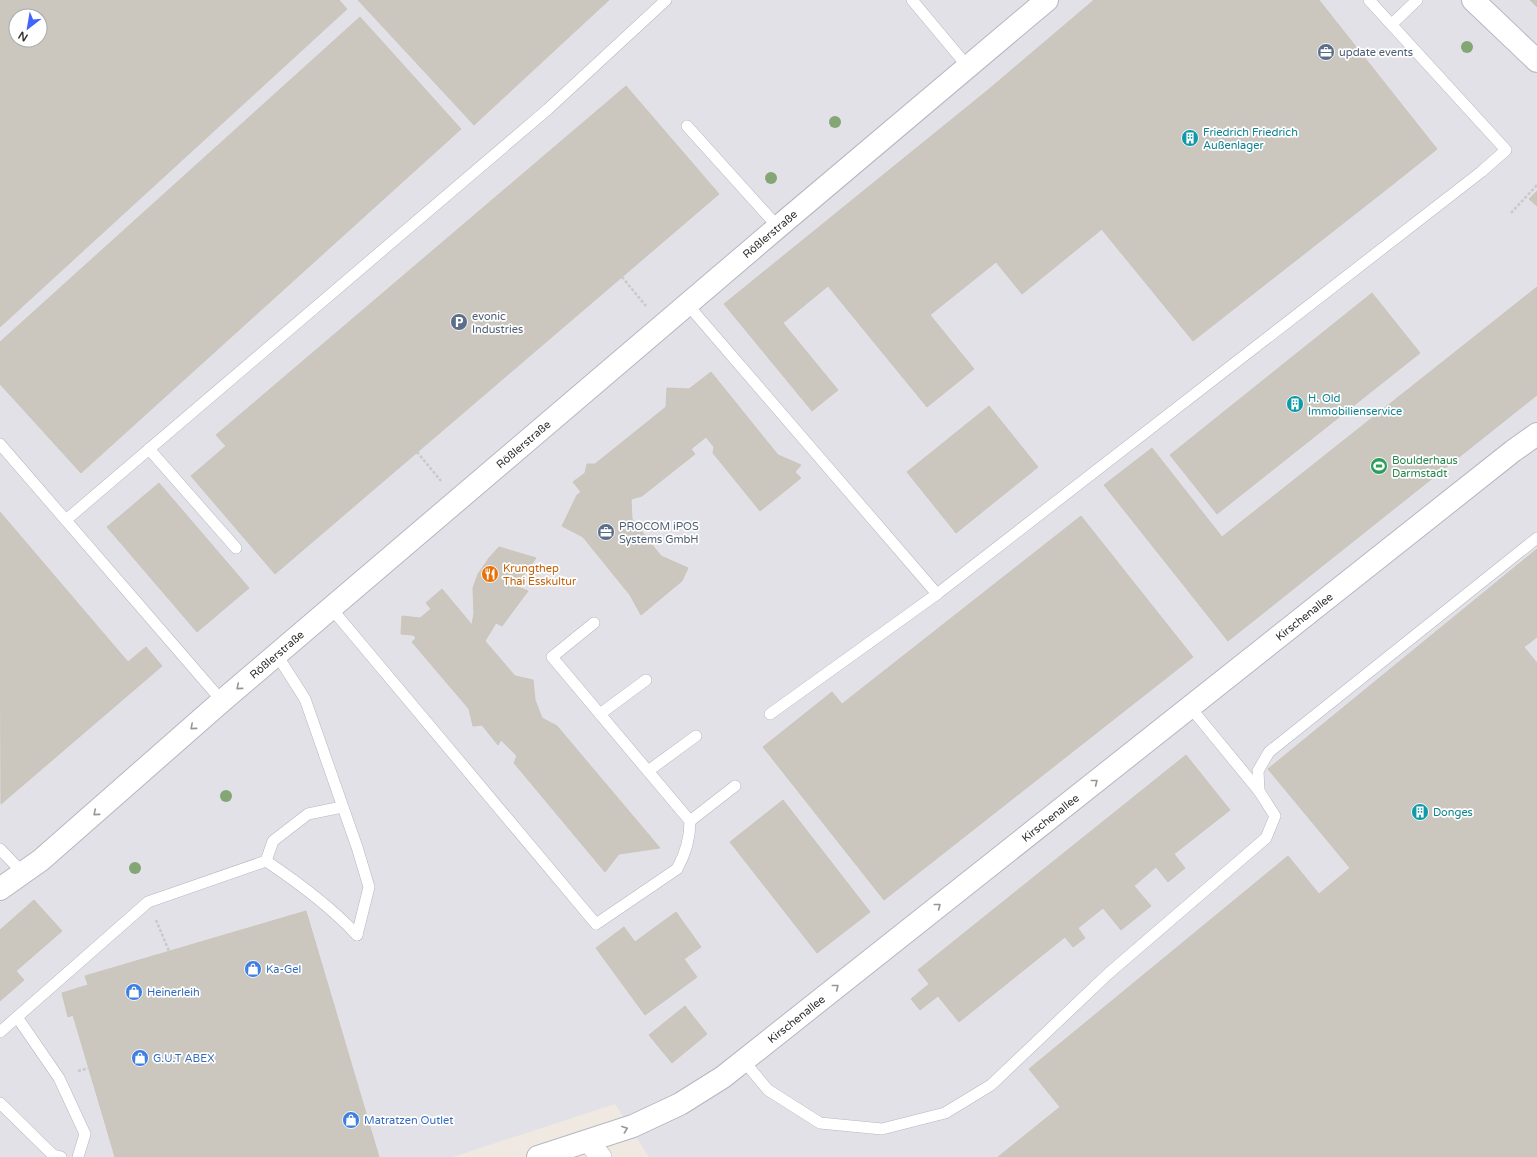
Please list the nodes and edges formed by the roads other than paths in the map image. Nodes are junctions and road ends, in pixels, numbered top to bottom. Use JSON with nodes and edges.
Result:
{"nodes":[{"id":1,"x":666,"y":0,"type":"edge"},
{"id":2,"x":912,"y":0,"type":"edge"},
{"id":3,"x":1047,"y":0,"type":"edge"},
{"id":4,"x":1369,"y":0,"type":"edge"},
{"id":5,"x":1417,"y":0,"type":"edge"},
{"id":6,"x":1473,"y":0,"type":"edge"},
{"id":7,"x":1392,"y":24,"type":"junction"},
{"id":8,"x":1537,"y":61,"type":"edge"},
{"id":9,"x":968,"y":67,"type":"junction"},
{"id":10,"x":687,"y":126,"type":"dead end"},
{"id":11,"x":778,"y":227,"type":"junction"},
{"id":12,"x":688,"y":305,"type":"junction"},
{"id":13,"x":1537,"y":434,"type":"edge"},
{"id":14,"x":0,"y":444,"type":"edge"},
{"id":15,"x":149,"y":449,"type":"junction"},
{"id":16,"x":66,"y":520,"type":"junction"},
{"id":17,"x":1537,"y":538,"type":"edge"},
{"id":18,"x":236,"y":548,"type":"dead end"},
{"id":19,"x":937,"y":594,"type":"junction"},
{"id":20,"x":331,"y":608,"type":"junction"},
{"id":21,"x":594,"y":622,"type":"dead end"},
{"id":22,"x":276,"y":655,"type":"junction"},
{"id":23,"x":646,"y":680,"type":"dead end"},
{"id":24,"x":222,"y":701,"type":"junction"},
{"id":25,"x":1190,"y":707,"type":"junction"},
{"id":26,"x":600,"y":714,"type":"junction"},
{"id":27,"x":770,"y":714,"type":"dead end"},
{"id":28,"x":696,"y":736,"type":"dead end"},
{"id":29,"x":648,"y":770,"type":"junction"},
{"id":30,"x":735,"y":786,"type":"dead end"},
{"id":31,"x":1259,"y":791,"type":"junction"},
{"id":32,"x":342,"y":807,"type":"junction"},
{"id":33,"x":690,"y":821,"type":"junction"},
{"id":34,"x":0,"y":849,"type":"edge"},
{"id":35,"x":266,"y":861,"type":"junction"},
{"id":36,"x":7,"y":882,"type":"edge"},
{"id":37,"x":17,"y":1016,"type":"junction"},
{"id":38,"x":0,"y":1032,"type":"edge"},
{"id":39,"x":743,"y":1060,"type":"junction"},
{"id":40,"x":0,"y":1103,"type":"edge"},
{"id":41,"x":595,"y":1149,"type":"edge"},
{"id":42,"x":61,"y":1157,"type":"edge"},
{"id":43,"x":78,"y":1157,"type":"edge"},
{"id":44,"x":538,"y":1157,"type":"edge"}],
"edges":[{"from":1,"to":15,"type":"lane"},
{"from":2,"to":9,"type":"lane"},
{"from":3,"to":9,"type":"street","name":"Rößlerstraße"},
{"from":4,"to":7,"type":"lane"},
{"from":5,"to":7,"type":"lane"},
{"from":6,"to":8,"type":"street"},
{"from":7,"to":19,"type":"lane"},
{"from":9,"to":11,"type":"street","name":"Rößlerstraße"},
{"from":10,"to":11,"type":"lane"},
{"from":11,"to":12,"type":"street","name":"Rößlerstraße"},
{"from":12,"to":19,"type":"lane"},
{"from":12,"to":20,"type":"street","name":"Rößlerstraße"},
{"from":13,"to":25,"type":"street","name":"Kirschenallee"},
{"from":14,"to":16,"type":"lane"},
{"from":15,"to":16,"type":"lane"},
{"from":15,"to":18,"type":"lane"},
{"from":16,"to":24,"type":"lane"},
{"from":17,"to":31,"type":"lane"},
{"from":19,"to":27,"type":"lane"},
{"from":20,"to":22,"type":"street","name":"Rößlerstraße"},
{"from":20,"to":33,"type":"lane"},
{"from":21,"to":26,"type":"lane"},
{"from":22,"to":24,"type":"street","name":"Rößlerstraße","one_way":true},
{"from":22,"to":32,"type":"lane"},
{"from":23,"to":26,"type":"lane"},
{"from":24,"to":36,"type":"street","name":"Rößlerstraße","one_way":true},
{"from":25,"to":31,"type":"lane"},
{"from":39,"to":25,"type":"street","name":"Kirschenallee","one_way":true},
{"from":26,"to":29,"type":"lane"},
{"from":28,"to":29,"type":"lane"},
{"from":29,"to":33,"type":"lane"},
{"from":30,"to":33,"type":"lane"},
{"from":31,"to":39,"type":"lane"},
{"from":32,"to":35,"type":"lane"},
{"from":32,"to":35,"type":"lane"},
{"from":34,"to":36,"type":"lane"},
{"from":35,"to":37,"type":"lane"},
{"from":37,"to":38,"type":"lane"},
{"from":37,"to":43,"type":"lane"},
{"from":41,"to":39,"type":"street","name":"Kirschenallee","one_way":true},
{"from":40,"to":42,"type":"lane"},
{"from":41,"to":44,"type":"street","name":"Kirschenallee"}]}
